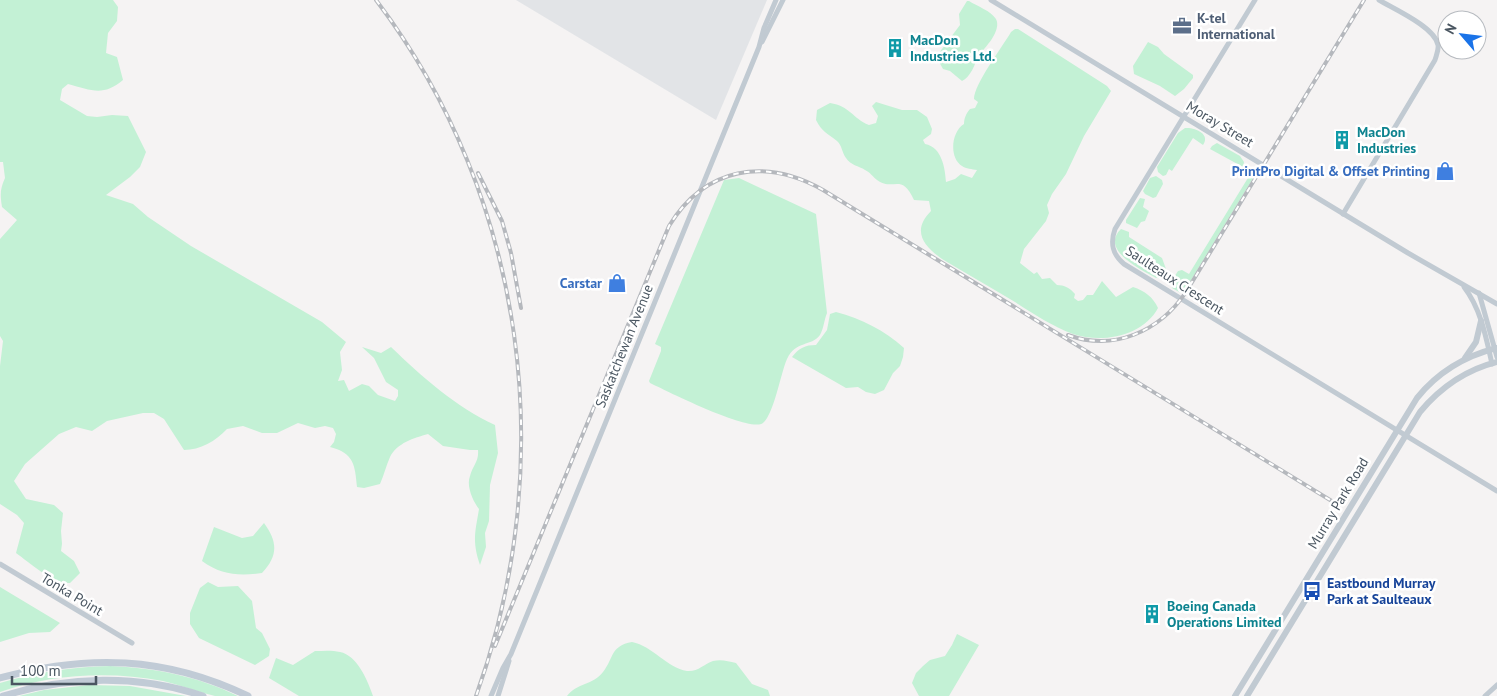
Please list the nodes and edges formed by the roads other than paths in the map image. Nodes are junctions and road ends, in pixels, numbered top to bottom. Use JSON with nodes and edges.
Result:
{"nodes":[{"id":1,"x":776,"y":0,"type":"edge"},
{"id":2,"x":783,"y":0,"type":"edge"},
{"id":3,"x":991,"y":0,"type":"edge"},
{"id":4,"x":1255,"y":0,"type":"edge"},
{"id":5,"x":1379,"y":0,"type":"edge"},
{"id":6,"x":759,"y":47,"type":"junction"},
{"id":7,"x":1184,"y":117,"type":"junction"},
{"id":8,"x":1343,"y":214,"type":"junction"},
{"id":9,"x":1462,"y":285,"type":"junction"},
{"id":10,"x":1479,"y":294,"type":"junction"},
{"id":11,"x":1497,"y":304,"type":"edge"},
{"id":12,"x":1481,"y":321,"type":"junction"},
{"id":13,"x":1494,"y":349,"type":"edge"},
{"id":14,"x":1497,"y":356,"type":"edge"},
{"id":15,"x":1464,"y":359,"type":"junction"},
{"id":16,"x":1494,"y":363,"type":"edge"},
{"id":17,"x":1397,"y":430,"type":"junction"},
{"id":18,"x":1406,"y":435,"type":"junction"},
{"id":19,"x":1497,"y":491,"type":"edge"},
{"id":20,"x":1335,"y":532,"type":"junction"},
{"id":21,"x":1339,"y":546,"type":"junction"},
{"id":22,"x":0,"y":564,"type":"edge"},
{"id":23,"x":132,"y":643,"type":"dead end"},
{"id":24,"x":511,"y":654,"type":"junction"},
{"id":25,"x":0,"y":678,"type":"edge"},
{"id":26,"x":1497,"y":685,"type":"edge"},
{"id":27,"x":3,"y":696,"type":"edge"},
{"id":28,"x":203,"y":696,"type":"edge"},
{"id":29,"x":248,"y":696,"type":"edge"},
{"id":30,"x":491,"y":696,"type":"edge"},
{"id":31,"x":498,"y":696,"type":"edge"},
{"id":32,"x":1235,"y":696,"type":"edge"},
{"id":33,"x":1247,"y":696,"type":"edge"},
{"id":34,"x":1485,"y":696,"type":"edge"}],
"edges":[{"from":1,"to":6,"type":"street","name":"Saskatchewan Avenue"},
{"from":2,"to":6,"type":"street","name":"Saskatchewan Avenue"},
{"from":3,"to":7,"type":"street","name":"Moray Street"},
{"from":4,"to":7,"type":"street","name":"Saulteaux Crescent"},
{"from":5,"to":8,"type":"street"},
{"from":6,"to":24,"type":"street","name":"Saskatchewan Avenue"},
{"from":7,"to":8,"type":"street","name":"Moray Street"},
{"from":7,"to":17,"type":"street","name":"Saulteaux Crescent"},
{"from":8,"to":9,"type":"street","name":"Moray Street"},
{"from":9,"to":10,"type":"street","name":"Moray Street"},
{"from":9,"to":12,"type":"street","name":"Moray Street"},
{"from":10,"to":11,"type":"street","name":"Moray Street"},
{"from":10,"to":13,"type":"street","name":"Moray Street"},
{"from":12,"to":13,"type":"street","name":"Moray Street"},
{"from":12,"to":15,"type":"street"},
{"from":13,"to":14,"type":"street","name":"Moray Street"},
{"from":13,"to":15,"type":"street","name":"Murray Park Road"},
{"from":13,"to":16,"type":"street","name":"Moray Street"},
{"from":15,"to":17,"type":"street","name":"Murray Park Road"},
{"from":16,"to":18,"type":"street","name":"Murray Park Road"},
{"from":17,"to":18,"type":"street","name":"Saulteaux Crescent"},
{"from":17,"to":20,"type":"street","name":"Murray Park Road"},
{"from":18,"to":19,"type":"street","name":"Saulteaux Crescent"},
{"from":18,"to":21,"type":"street","name":"Murray Park Road"},
{"from":20,"to":21,"type":"street"},
{"from":20,"to":32,"type":"street","name":"Murray Park Road"},
{"from":21,"to":33,"type":"street","name":"Murray Park Road"},
{"from":22,"to":23,"type":"street","name":"Tonka Point"},
{"from":24,"to":30,"type":"street","name":"Saskatchewan Avenue"},
{"from":24,"to":31,"type":"street","name":"Saskatchewan Avenue"},
{"from":25,"to":29,"type":"main road"},
{"from":26,"to":34,"type":"street"},
{"from":27,"to":28,"type":"main road"}]}
